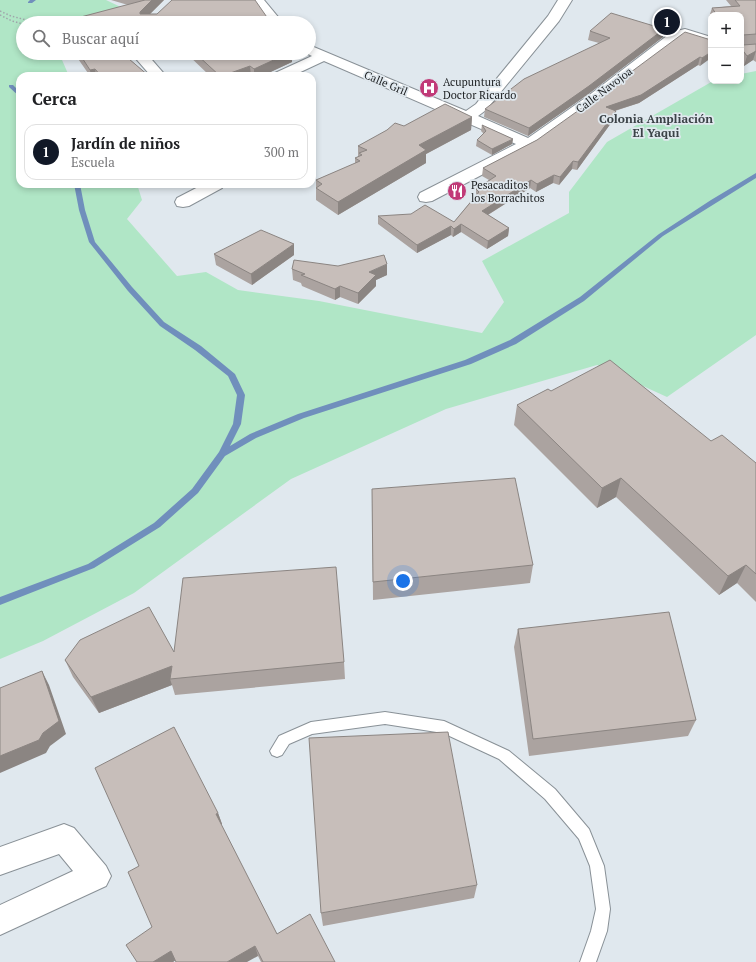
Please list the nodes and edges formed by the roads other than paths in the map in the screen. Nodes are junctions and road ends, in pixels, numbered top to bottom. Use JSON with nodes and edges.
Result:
{"nodes":[{"id":1,"x":257,"y":0,"type":"edge"},
{"id":2,"x":565,"y":0,"type":"edge"},
{"id":3,"x":270,"y":16,"type":"edge"},
{"id":4,"x":708,"y":41,"type":"edge"},
{"id":5,"x":316,"y":52,"type":"edge"},
{"id":6,"x":323,"y":56,"type":"junction"},
{"id":7,"x":316,"y":59,"type":"edge"},
{"id":8,"x":144,"y":60,"type":"edge"},
{"id":9,"x":314,"y":60,"type":"edge"},
{"id":10,"x":155,"y":72,"type":"edge"},
{"id":11,"x":289,"y":72,"type":"edge"},
{"id":12,"x":468,"y":117,"type":"junction"},
{"id":13,"x":529,"y":144,"type":"junction"},
{"id":14,"x":209,"y":188,"type":"edge"},
{"id":15,"x":426,"y":197,"type":"dead end"},
{"id":16,"x":183,"y":202,"type":"dead end"},
{"id":17,"x":277,"y":751,"type":"dead end"},
{"id":18,"x":0,"y":861,"type":"edge"},
{"id":19,"x":0,"y":920,"type":"edge"},
{"id":20,"x":588,"y":962,"type":"edge"}],
"edges":[{"from":1,"to":3,"type":"street"},
{"from":2,"to":12,"type":"street"},
{"from":4,"to":13,"type":"street","name":"Calle Navojoa"},
{"from":5,"to":6,"type":"street","name":"Calle Gril"},
{"from":6,"to":7,"type":"street"},
{"from":6,"to":12,"type":"street","name":"Calle Gril"},
{"from":8,"to":10,"type":"street"},
{"from":9,"to":11,"type":"street"},
{"from":12,"to":13,"type":"street","name":"Calle Gril"},
{"from":13,"to":15,"type":"street","name":"Calle Navojoa"},
{"from":14,"to":16,"type":"street"},
{"from":17,"to":20,"type":"lane"},
{"from":18,"to":19,"type":"street"}]}
